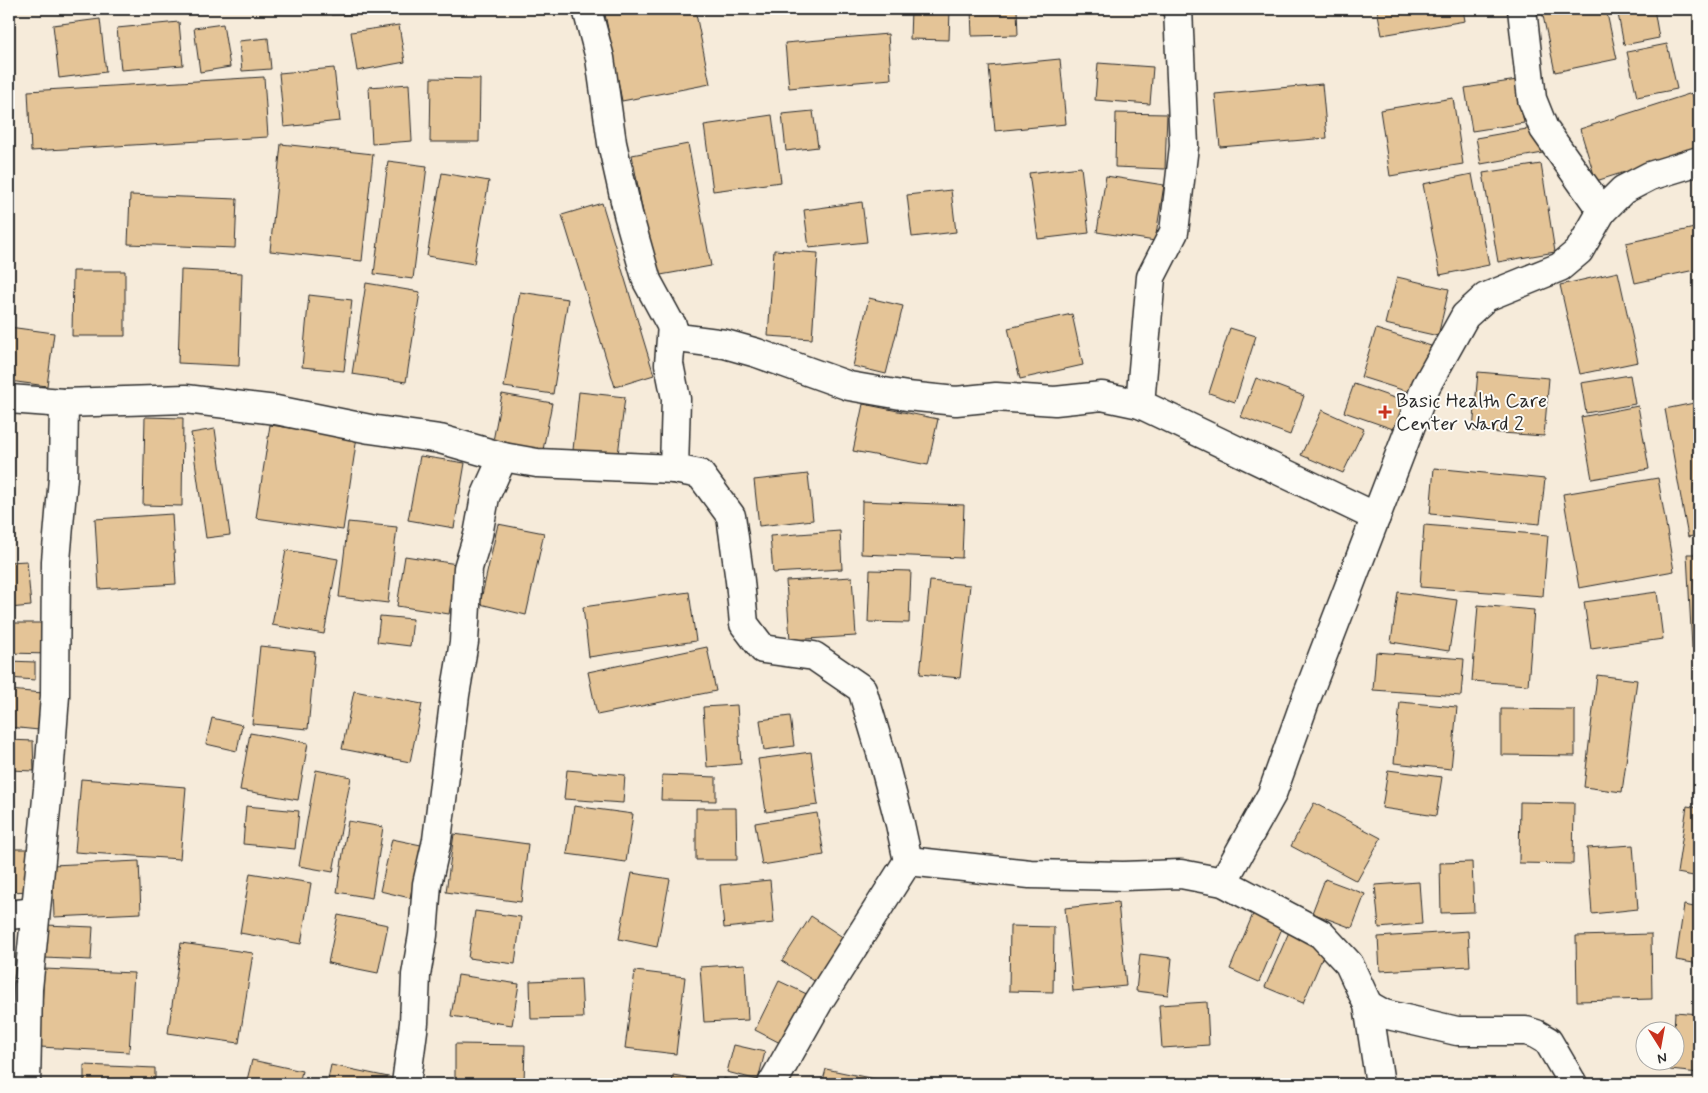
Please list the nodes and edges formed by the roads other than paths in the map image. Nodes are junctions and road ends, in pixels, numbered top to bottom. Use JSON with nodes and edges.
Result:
{"nodes":[{"id":1,"x":587,"y":9,"type":"edge"},
{"id":2,"x":1178,"y":9,"type":"edge"},
{"id":3,"x":1522,"y":9,"type":"edge"},
{"id":4,"x":1699,"y":161,"type":"edge"},
{"id":5,"x":1602,"y":210,"type":"junction"},
{"id":6,"x":672,"y":325,"type":"junction"},
{"id":7,"x":9,"y":399,"type":"edge"},
{"id":8,"x":64,"y":403,"type":"junction"},
{"id":9,"x":1140,"y":404,"type":"junction"},
{"id":10,"x":503,"y":457,"type":"junction"},
{"id":11,"x":674,"y":469,"type":"junction"},
{"id":12,"x":1376,"y":517,"type":"junction"},
{"id":13,"x":908,"y":861,"type":"junction"},
{"id":14,"x":1223,"y":882,"type":"junction"},
{"id":15,"x":22,"y":914,"type":"edge"},
{"id":16,"x":1368,"y":1005,"type":"junction"},
{"id":17,"x":26,"y":1084,"type":"edge"},
{"id":18,"x":406,"y":1084,"type":"edge"},
{"id":19,"x":772,"y":1084,"type":"edge"},
{"id":20,"x":1380,"y":1084,"type":"edge"},
{"id":21,"x":1573,"y":1084,"type":"edge"}],
"edges":[{"from":1,"to":6,"type":"street"},
{"from":2,"to":9,"type":"street"},
{"from":3,"to":5,"type":"street"},
{"from":4,"to":5,"type":"street"},
{"from":5,"to":12,"type":"street"},
{"from":6,"to":9,"type":"street"},
{"from":6,"to":11,"type":"street"},
{"from":7,"to":8,"type":"street"},
{"from":8,"to":10,"type":"street"},
{"from":8,"to":15,"type":"street"},
{"from":9,"to":12,"type":"street"},
{"from":10,"to":11,"type":"street"},
{"from":10,"to":18,"type":"street"},
{"from":11,"to":13,"type":"street"},
{"from":12,"to":14,"type":"street"},
{"from":13,"to":14,"type":"street"},
{"from":13,"to":19,"type":"street"},
{"from":14,"to":16,"type":"street"},
{"from":15,"to":17,"type":"street"},
{"from":16,"to":20,"type":"street"},
{"from":16,"to":21,"type":"street"}]}
